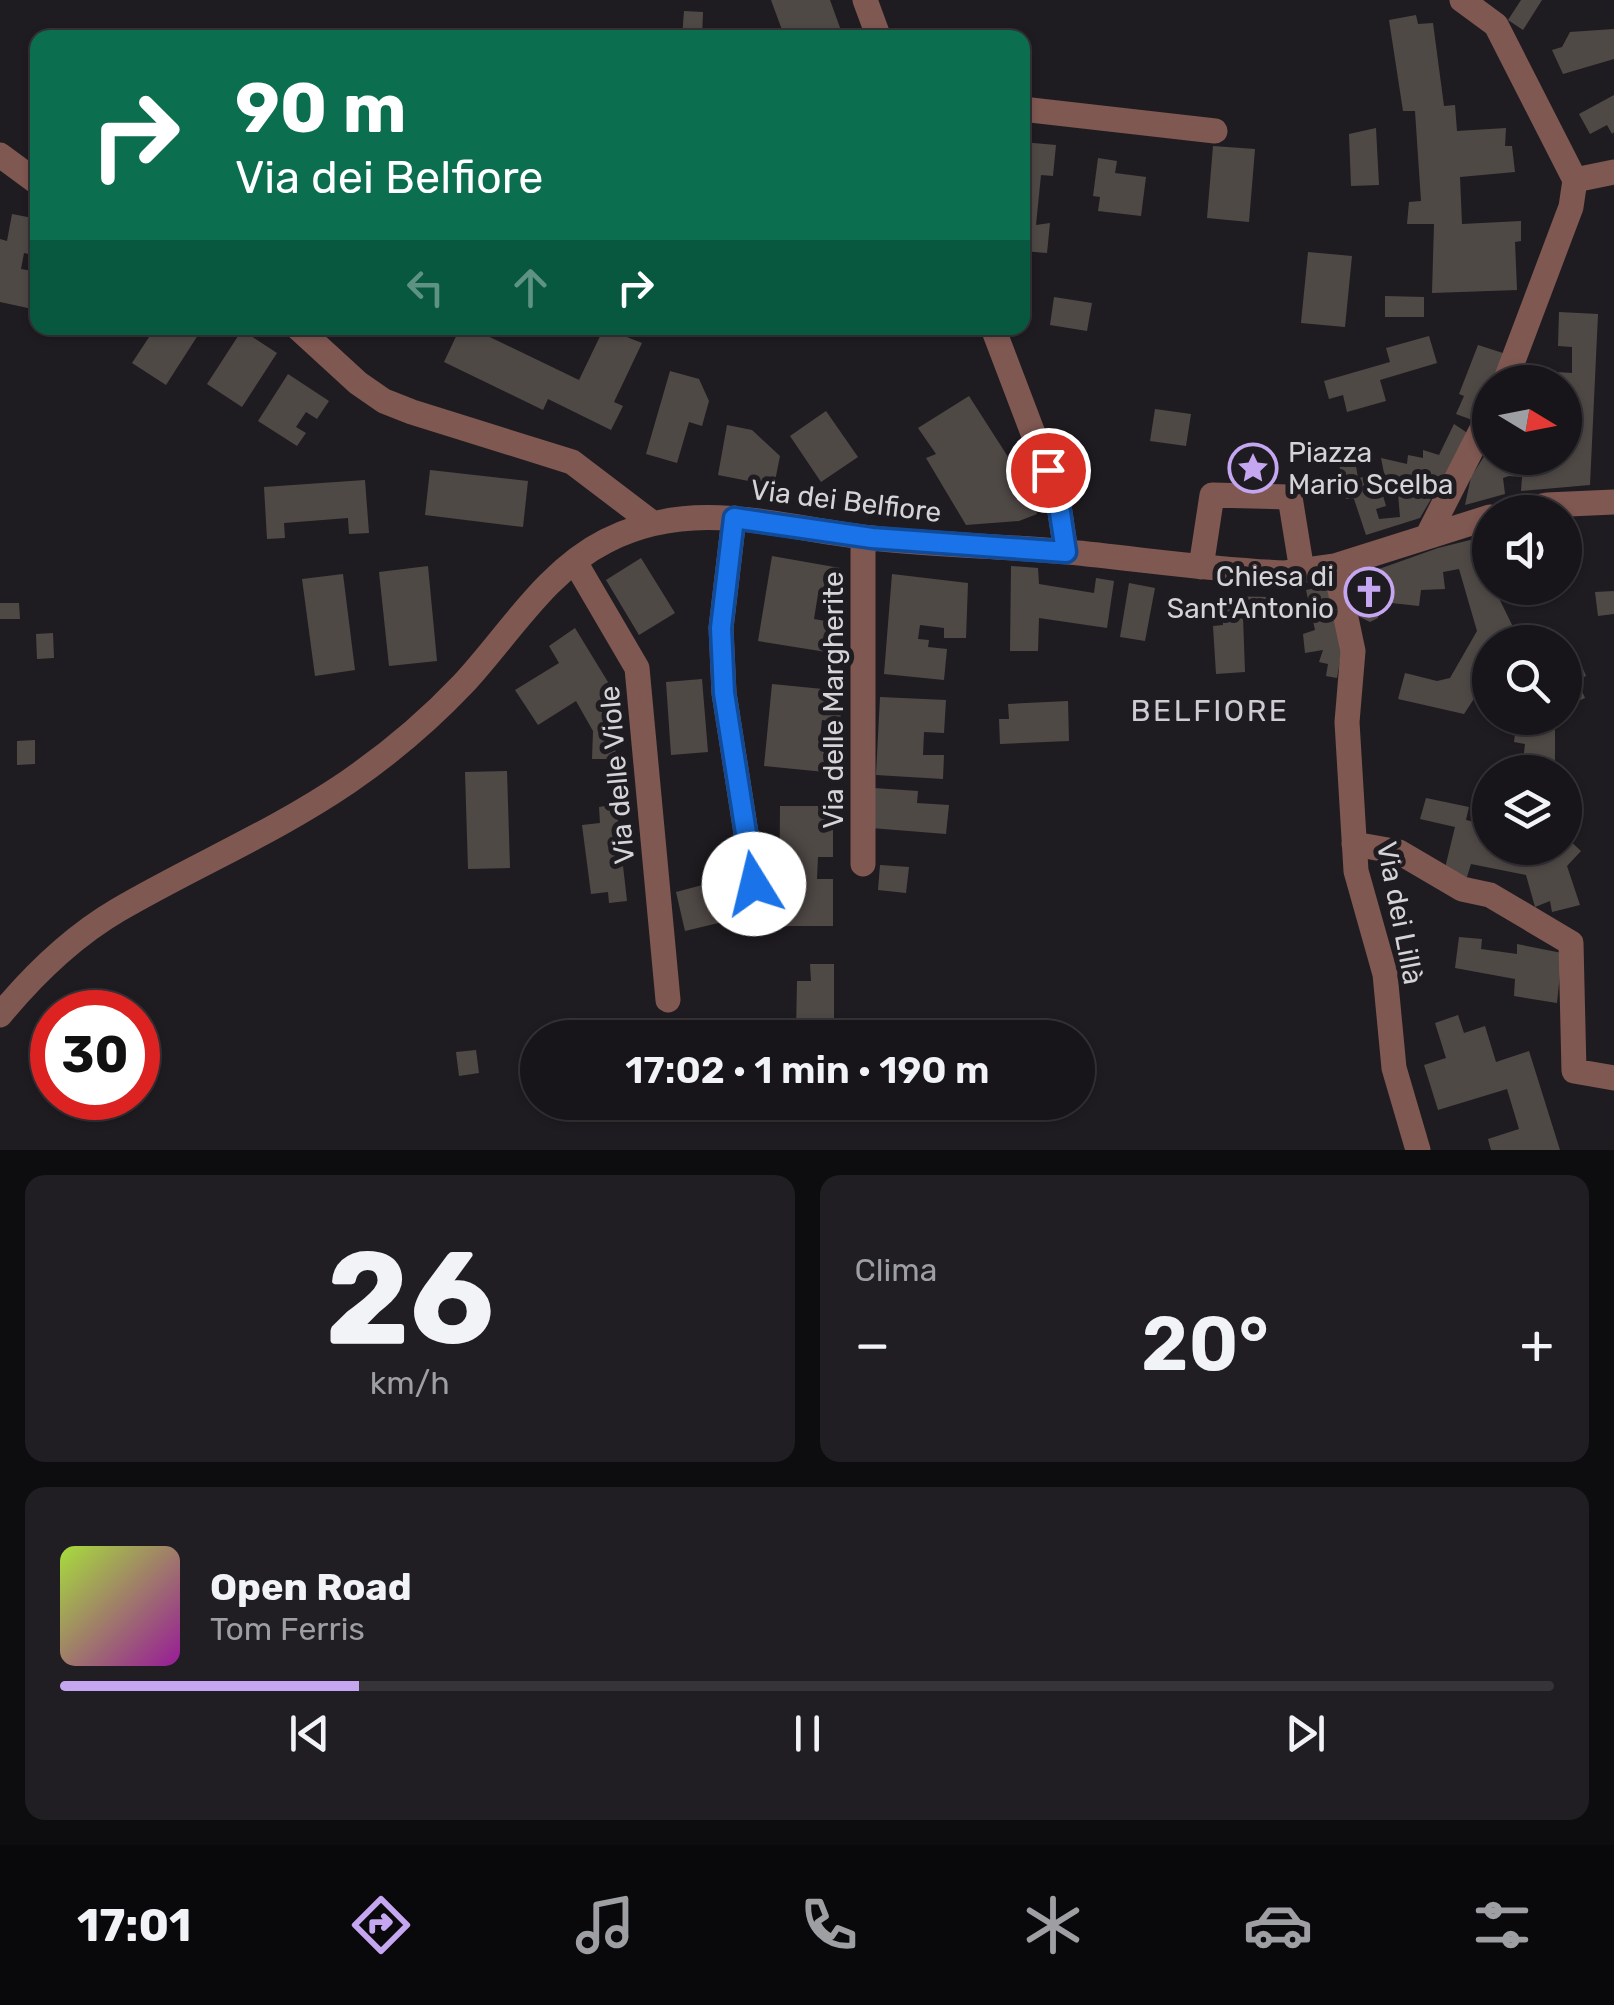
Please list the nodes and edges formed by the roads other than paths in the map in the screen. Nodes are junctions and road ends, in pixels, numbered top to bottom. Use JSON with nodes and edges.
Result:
{"nodes":[{"id":1,"x":864,"y":0,"type":"edge"},
{"id":2,"x":1462,"y":0,"type":"edge"},
{"id":3,"x":875,"y":30,"type":"edge"},
{"id":4,"x":1030,"y":110,"type":"edge"},
{"id":5,"x":1215,"y":132,"type":"dead end"},
{"id":6,"x":0,"y":156,"type":"edge"},
{"id":7,"x":1614,"y":172,"type":"edge"},
{"id":8,"x":30,"y":177,"type":"edge"},
{"id":9,"x":1574,"y":180,"type":"junction"},
{"id":10,"x":306,"y":335,"type":"edge"},
{"id":11,"x":996,"y":335,"type":"edge"},
{"id":12,"x":1511,"y":365,"type":"edge"},
{"id":13,"x":1472,"y":448,"type":"edge"},
{"id":14,"x":1614,"y":502,"type":"edge"},
{"id":15,"x":1582,"y":503,"type":"edge"},
{"id":16,"x":734,"y":518,"type":"junction"},
{"id":17,"x":651,"y":522,"type":"junction"},
{"id":18,"x":1472,"y":522,"type":"edge"},
{"id":19,"x":1428,"y":535,"type":"junction"},
{"id":20,"x":863,"y":536,"type":"junction"},
{"id":21,"x":1066,"y":552,"type":"junction"},
{"id":22,"x":575,"y":562,"type":"junction"},
{"id":23,"x":1334,"y":566,"type":"junction"},
{"id":24,"x":1202,"y":567,"type":"junction"},
{"id":25,"x":1302,"y":571,"type":"junction"},
{"id":26,"x":1354,"y":844,"type":"junction"},
{"id":27,"x":863,"y":864,"type":"dead end"},
{"id":28,"x":760,"y":922,"type":"dead end"},
{"id":29,"x":668,"y":1000,"type":"dead end"},
{"id":30,"x":0,"y":1014,"type":"edge"},
{"id":31,"x":1614,"y":1078,"type":"edge"},
{"id":32,"x":1418,"y":1150,"type":"edge"}],
"edges":[{"from":1,"to":3,"type":"street"},
{"from":2,"to":9,"type":"street"},
{"from":4,"to":5,"type":"street"},
{"from":6,"to":8,"type":"street"},
{"from":7,"to":9,"type":"street"},
{"from":9,"to":12,"type":"street"},
{"from":10,"to":17,"type":"street"},
{"from":11,"to":21,"type":"street"},
{"from":13,"to":19,"type":"street"},
{"from":14,"to":15,"type":"street"},
{"from":16,"to":17,"type":"street","name":"Via dei Belfiore"},
{"from":16,"to":20,"type":"street","name":"Via dei Belfiore"},
{"from":16,"to":28,"type":"street"},
{"from":17,"to":22,"type":"street","name":"Via dei Belfiore"},
{"from":18,"to":19,"type":"street","name":"Via dei Belfiore"},
{"from":19,"to":23,"type":"street","name":"Via dei Belfiore"},
{"from":20,"to":21,"type":"street","name":"Via dei Belfiore"},
{"from":20,"to":27,"type":"street","name":"Via delle Margherite"},
{"from":21,"to":24,"type":"street","name":"Via dei Belfiore"},
{"from":22,"to":29,"type":"street","name":"Via delle Viole"},
{"from":22,"to":30,"type":"street","name":"Via dei Belfiore"},
{"from":23,"to":25,"type":"street","name":"Via dei Belfiore"},
{"from":23,"to":26,"type":"street","name":"Via dei Lillà"},
{"from":24,"to":25,"type":"street","name":"Via dei Belfiore"},
{"from":24,"to":25,"type":"street"},
{"from":26,"to":31,"type":"street"},
{"from":26,"to":32,"type":"street","name":"Via dei Lillà"}]}
